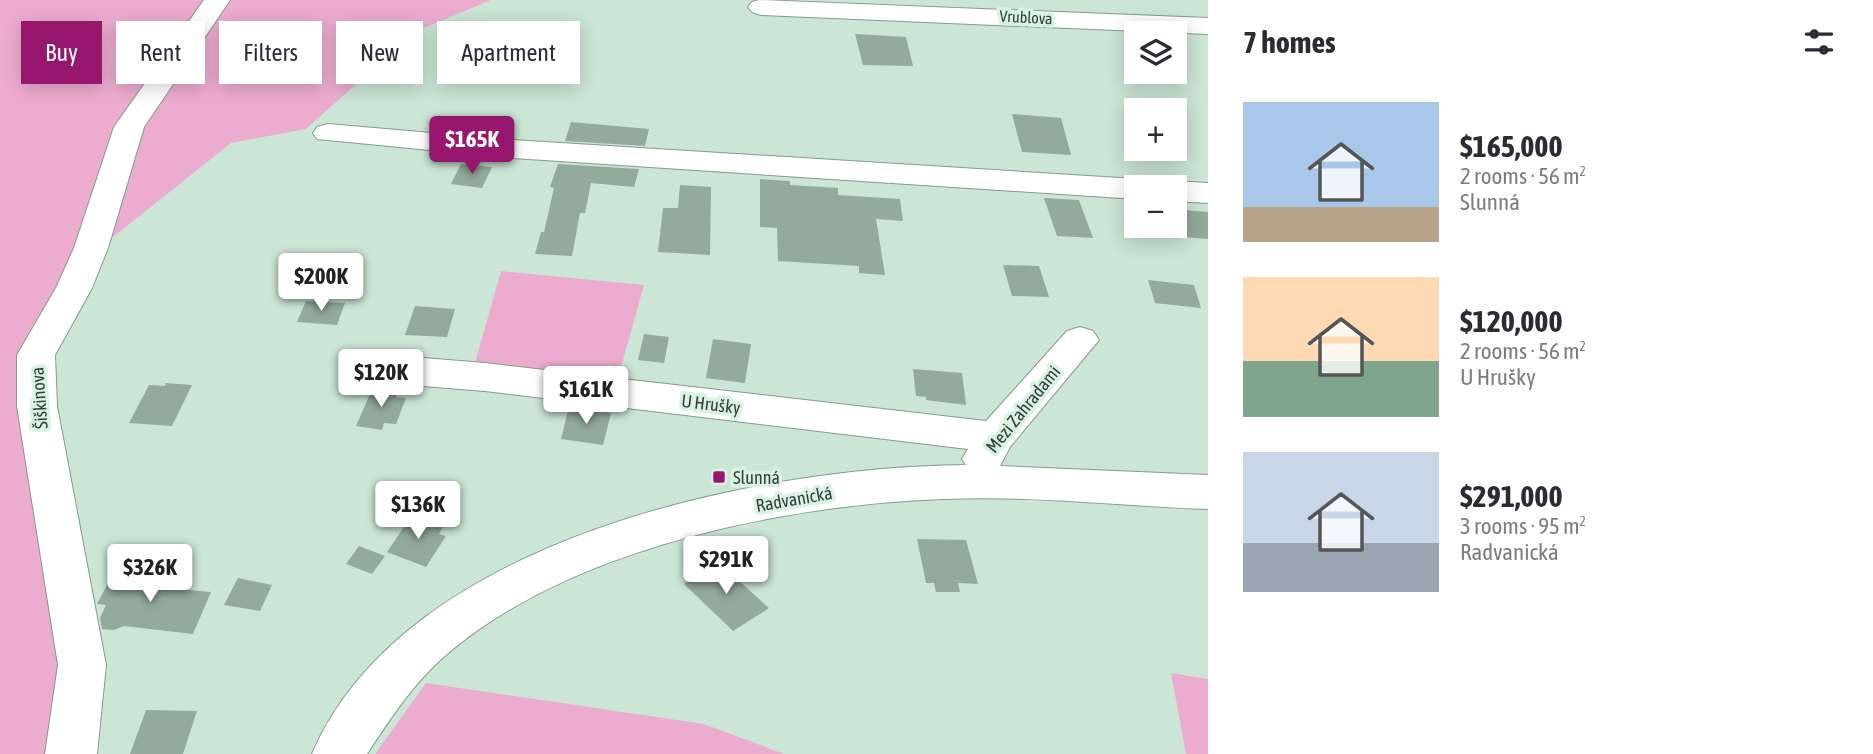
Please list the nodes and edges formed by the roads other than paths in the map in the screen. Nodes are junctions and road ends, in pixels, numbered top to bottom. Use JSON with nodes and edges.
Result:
{"nodes":[{"id":1,"x":217,"y":0,"type":"edge"},
{"id":2,"x":761,"y":7,"type":"dead end"},
{"id":3,"x":1208,"y":26,"type":"edge"},
{"id":4,"x":328,"y":133,"type":"dead end"},
{"id":5,"x":1124,"y":187,"type":"edge"},
{"id":6,"x":1187,"y":192,"type":"edge"},
{"id":7,"x":1208,"y":193,"type":"edge"},
{"id":8,"x":1080,"y":340,"type":"dead end"},
{"id":9,"x":386,"y":369,"type":"dead end"},
{"id":10,"x":995,"y":438,"type":"junction"},
{"id":11,"x":969,"y":482,"type":"junction"},
{"id":12,"x":1208,"y":492,"type":"edge"},
{"id":13,"x":71,"y":754,"type":"edge"},
{"id":14,"x":338,"y":754,"type":"edge"}],
"edges":[{"from":1,"to":13,"type":"street","name":"Šiškinova"},
{"from":2,"to":3,"type":"street","name":"Vrublova"},
{"from":4,"to":5,"type":"street"},
{"from":6,"to":7,"type":"street"},
{"from":8,"to":10,"type":"street","name":"Mezi Zahradami"},
{"from":9,"to":10,"type":"street","name":"U Hrušky"},
{"from":10,"to":11,"type":"street","name":"Mezi Zahradami"},
{"from":11,"to":12,"type":"street","name":"Radvanická"},
{"from":11,"to":14,"type":"street","name":"Radvanická"}]}
